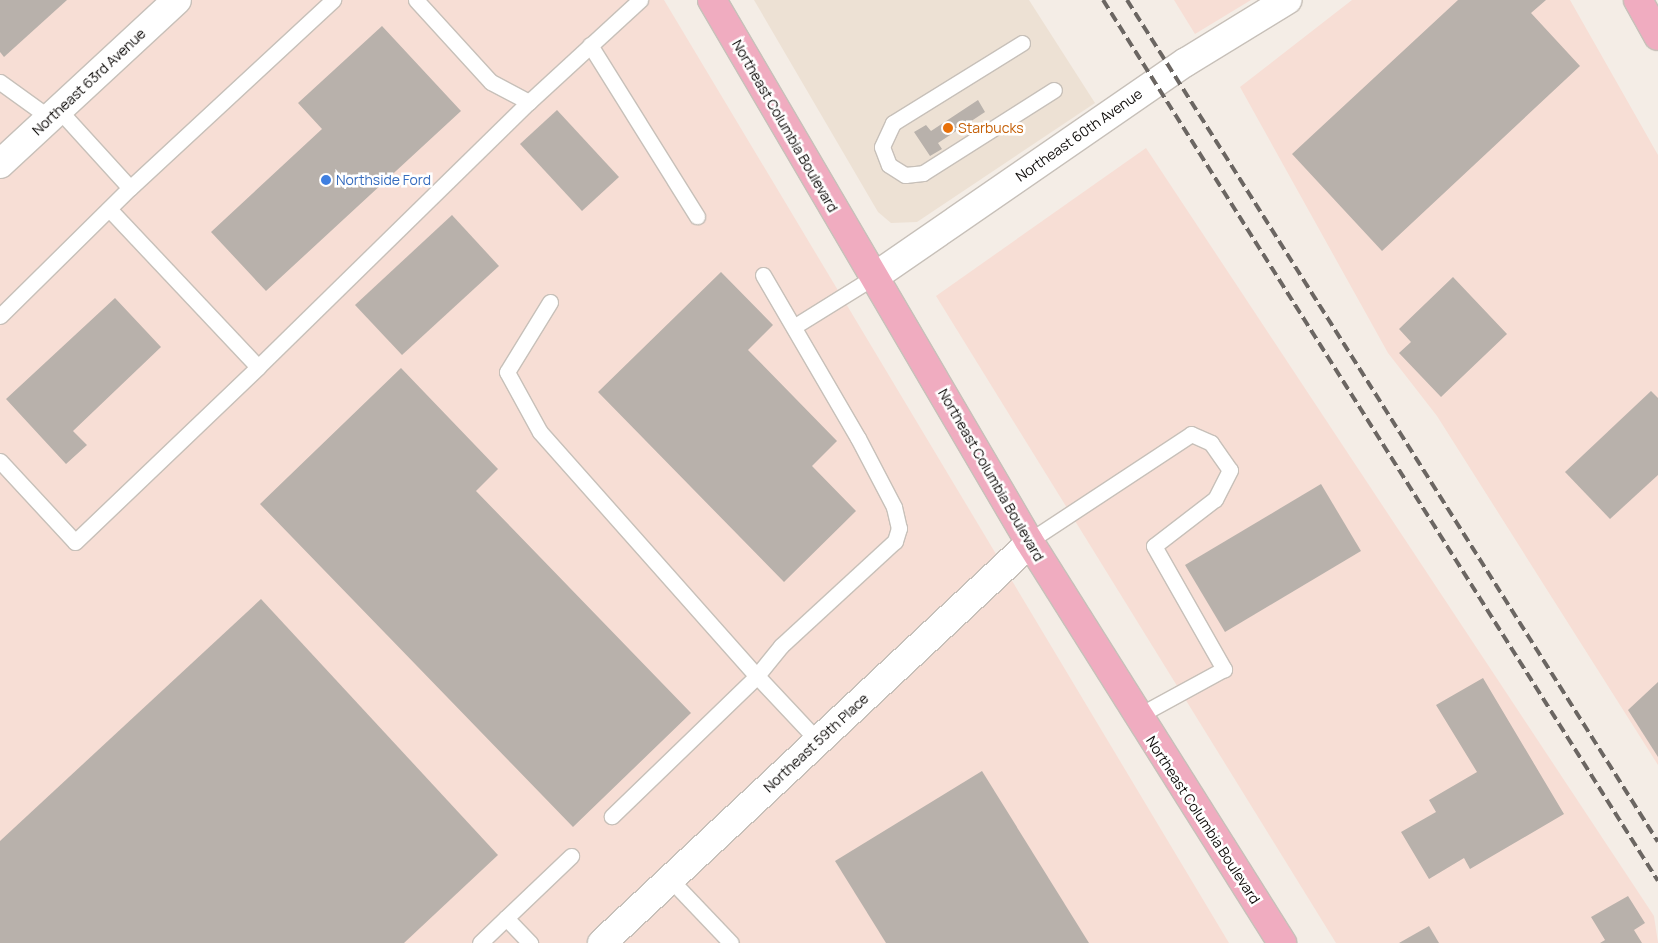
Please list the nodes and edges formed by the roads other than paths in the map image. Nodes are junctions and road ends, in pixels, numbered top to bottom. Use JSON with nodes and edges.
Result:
{"nodes":[{"id":1,"x":177,"y":0,"type":"edge"},
{"id":2,"x":334,"y":0,"type":"edge"},
{"id":3,"x":416,"y":0,"type":"edge"},
{"id":4,"x":640,"y":0,"type":"edge"},
{"id":5,"x":712,"y":0,"type":"edge"},
{"id":6,"x":1287,"y":0,"type":"edge"},
{"id":7,"x":1638,"y":0,"type":"edge"},
{"id":8,"x":1658,"y":36,"type":"edge"},
{"id":9,"x":1022,"y":43,"type":"dead end"},
{"id":10,"x":590,"y":44,"type":"junction"},
{"id":11,"x":0,"y":82,"type":"edge"},
{"id":12,"x":1054,"y":90,"type":"dead end"},
{"id":13,"x":529,"y":102,"type":"junction"},
{"id":14,"x":54,"y":114,"type":"junction"},
{"id":15,"x":0,"y":164,"type":"edge"},
{"id":16,"x":130,"y":188,"type":"junction"},
{"id":17,"x":109,"y":209,"type":"junction"},
{"id":18,"x":697,"y":216,"type":"dead end"},
{"id":19,"x":763,"y":275,"type":"dead end"},
{"id":20,"x":874,"y":276,"type":"junction"},
{"id":21,"x":550,"y":302,"type":"dead end"},
{"id":22,"x":0,"y":316,"type":"edge"},
{"id":23,"x":794,"y":326,"type":"junction"},
{"id":24,"x":258,"y":367,"type":"junction"},
{"id":25,"x":0,"y":462,"type":"edge"},
{"id":26,"x":1030,"y":542,"type":"junction"},
{"id":27,"x":757,"y":676,"type":"junction"},
{"id":28,"x":1136,"y":717,"type":"junction"},
{"id":29,"x":818,"y":741,"type":"junction"},
{"id":30,"x":612,"y":816,"type":"dead end"},
{"id":31,"x":571,"y":856,"type":"dead end"},
{"id":32,"x":670,"y":880,"type":"junction"},
{"id":33,"x":506,"y":918,"type":"junction"},
{"id":34,"x":480,"y":943,"type":"edge"},
{"id":35,"x":530,"y":943,"type":"edge"},
{"id":36,"x":602,"y":943,"type":"edge"},
{"id":37,"x":731,"y":943,"type":"edge"},
{"id":38,"x":1282,"y":943,"type":"edge"}],
"edges":[{"from":1,"to":14,"type":"street","name":"Northeast 63rd Avenue"},
{"from":2,"to":16,"type":"lane"},
{"from":3,"to":13,"type":"lane"},
{"from":4,"to":10,"type":"lane"},
{"from":5,"to":20,"type":"main road","name":"Northeast Columbia Boulevard"},
{"from":6,"to":20,"type":"street","name":"Northeast 60th Avenue"},
{"from":7,"to":8,"type":"main road"},
{"from":9,"to":12,"type":"lane"},
{"from":10,"to":13,"type":"lane"},
{"from":10,"to":18,"type":"lane"},
{"from":11,"to":14,"type":"lane"},
{"from":13,"to":24,"type":"lane"},
{"from":14,"to":15,"type":"street","name":"Northeast 63rd Avenue"},
{"from":14,"to":16,"type":"lane"},
{"from":16,"to":17,"type":"lane"},
{"from":17,"to":22,"type":"lane"},
{"from":17,"to":24,"type":"lane"},
{"from":19,"to":23,"type":"lane"},
{"from":20,"to":23,"type":"lane"},
{"from":20,"to":26,"type":"main road","name":"Northeast Columbia Boulevard"},
{"from":21,"to":27,"type":"lane"},
{"from":23,"to":27,"type":"lane"},
{"from":24,"to":25,"type":"lane"},
{"from":26,"to":28,"type":"main road","name":"Northeast Columbia Boulevard"},
{"from":26,"to":28,"type":"lane"},
{"from":26,"to":29,"type":"street","name":"Northeast 59th Place"},
{"from":27,"to":29,"type":"lane"},
{"from":27,"to":30,"type":"lane"},
{"from":28,"to":38,"type":"main road","name":"Northeast Columbia Boulevard"},
{"from":29,"to":32,"type":"street","name":"Northeast 59th Place"},
{"from":31,"to":33,"type":"lane"},
{"from":32,"to":36,"type":"street","name":"Northeast 59th Place"},
{"from":32,"to":37,"type":"lane"},
{"from":33,"to":34,"type":"lane"},
{"from":33,"to":35,"type":"lane"}]}
